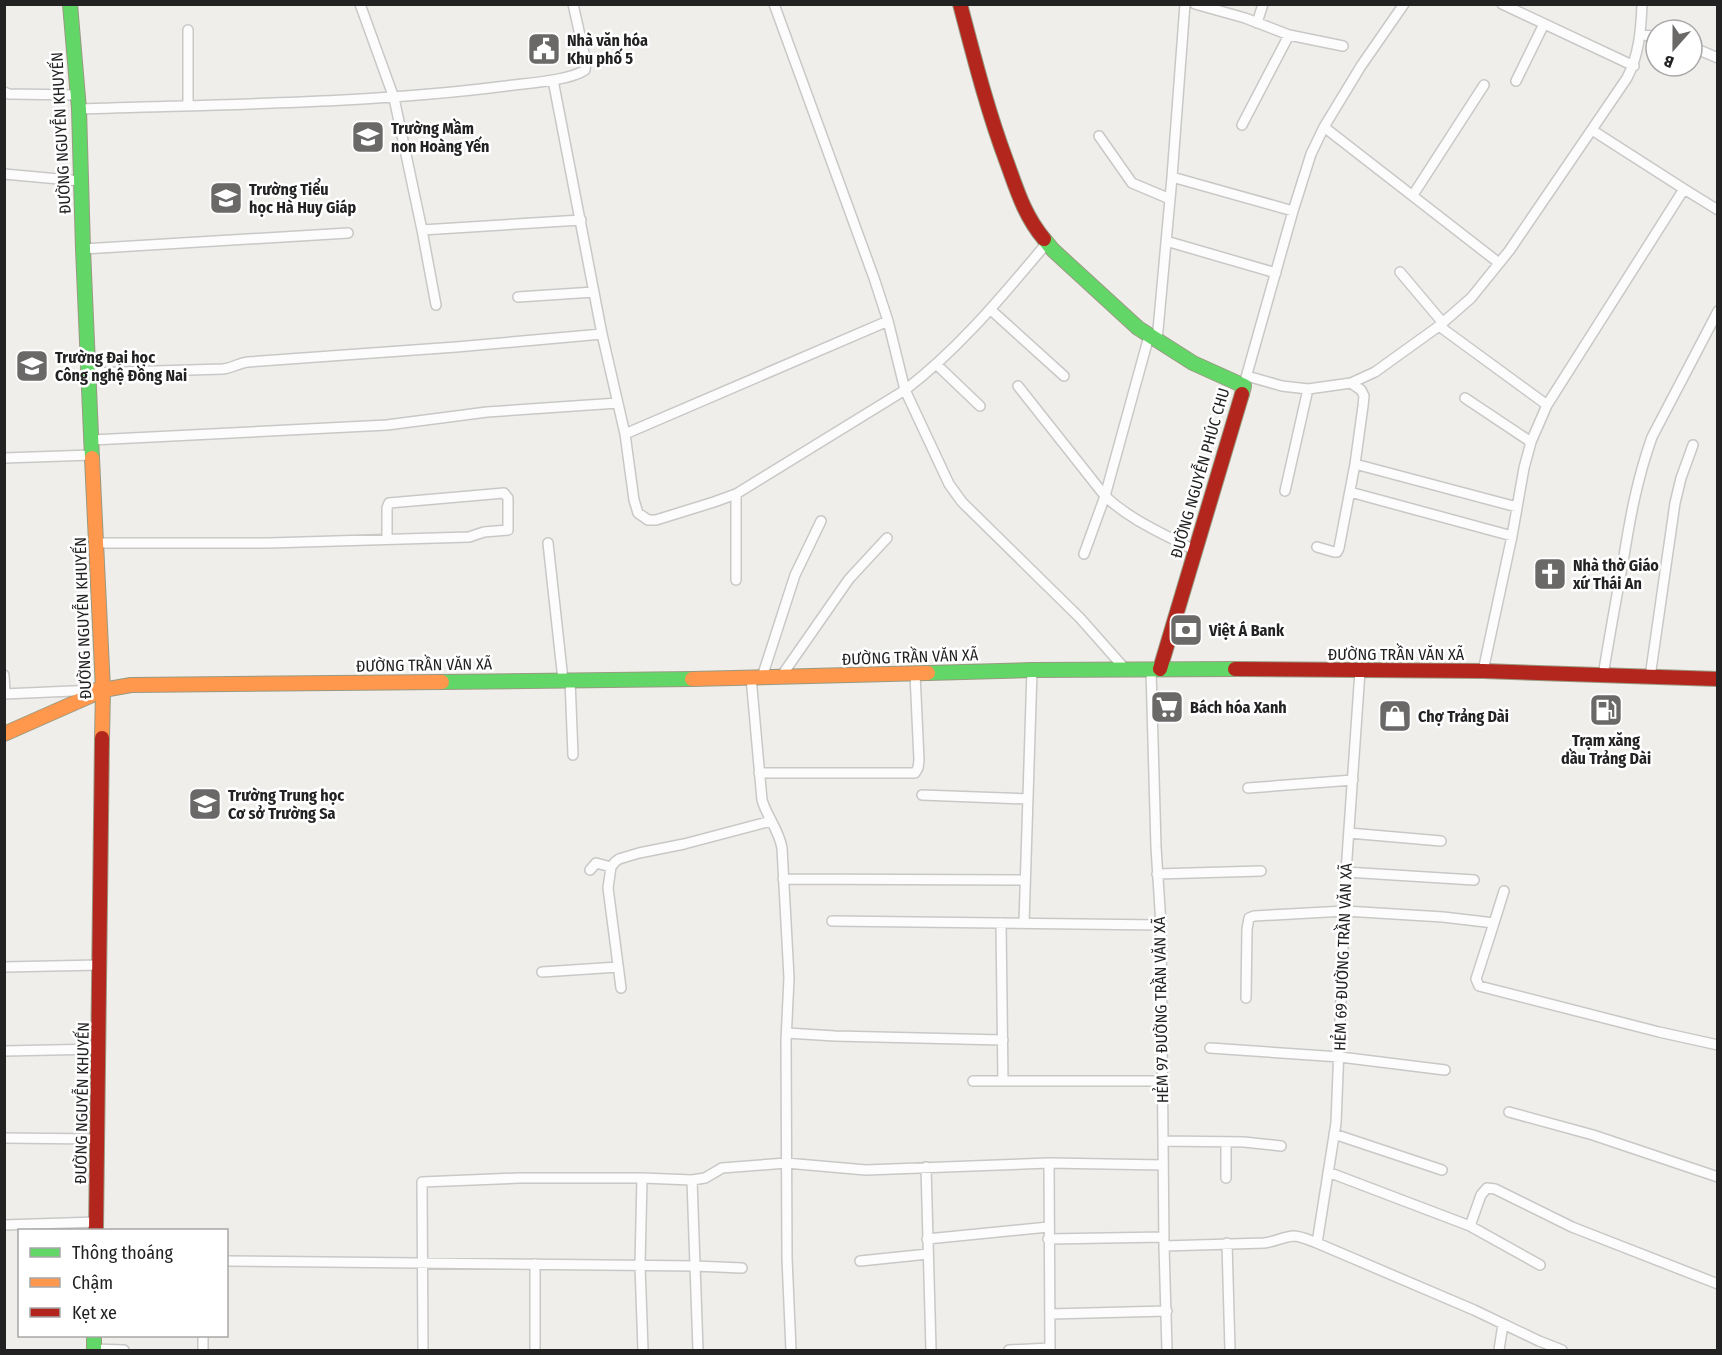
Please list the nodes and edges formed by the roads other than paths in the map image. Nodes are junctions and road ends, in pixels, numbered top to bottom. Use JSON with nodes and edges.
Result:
{"nodes":[{"id":1,"x":70,"y":4,"type":"edge"},
{"id":2,"x":360,"y":4,"type":"edge"},
{"id":3,"x":573,"y":4,"type":"edge"},
{"id":4,"x":774,"y":4,"type":"edge"},
{"id":5,"x":960,"y":4,"type":"edge"},
{"id":6,"x":1185,"y":4,"type":"edge"},
{"id":7,"x":1195,"y":4,"type":"edge"},
{"id":8,"x":1263,"y":4,"type":"edge"},
{"id":9,"x":1404,"y":4,"type":"edge"},
{"id":10,"x":1502,"y":4,"type":"edge"},
{"id":11,"x":1642,"y":4,"type":"edge"},
{"id":12,"x":1257,"y":23,"type":"junction"},
{"id":13,"x":1545,"y":24,"type":"junction"},
{"id":14,"x":188,"y":30,"type":"dead end"},
{"id":15,"x":1289,"y":35,"type":"junction"},
{"id":16,"x":1640,"y":35,"type":"junction"},
{"id":17,"x":1644,"y":35,"type":"edge"},
{"id":18,"x":1343,"y":46,"type":"dead end"},
{"id":19,"x":1634,"y":66,"type":"junction"},
{"id":20,"x":553,"y":80,"type":"junction"},
{"id":21,"x":1516,"y":81,"type":"dead end"},
{"id":22,"x":1484,"y":85,"type":"dead end"},
{"id":23,"x":4,"y":92,"type":"edge"},
{"id":24,"x":394,"y":98,"type":"junction"},
{"id":25,"x":79,"y":102,"type":"junction"},
{"id":26,"x":188,"y":105,"type":"junction"},
{"id":27,"x":1242,"y":125,"type":"dead end"},
{"id":28,"x":1324,"y":127,"type":"junction"},
{"id":29,"x":1592,"y":130,"type":"junction"},
{"id":30,"x":1099,"y":136,"type":"dead end"},
{"id":31,"x":4,"y":174,"type":"edge"},
{"id":32,"x":1172,"y":177,"type":"junction"},
{"id":33,"x":81,"y":181,"type":"junction"},
{"id":34,"x":1684,"y":189,"type":"junction"},
{"id":35,"x":1413,"y":195,"type":"junction"},
{"id":36,"x":1170,"y":199,"type":"junction"},
{"id":37,"x":1718,"y":210,"type":"edge"},
{"id":38,"x":1293,"y":211,"type":"junction"},
{"id":39,"x":581,"y":220,"type":"junction"},
{"id":40,"x":422,"y":230,"type":"junction"},
{"id":41,"x":348,"y":233,"type":"dead end"},
{"id":42,"x":1166,"y":241,"type":"junction"},
{"id":43,"x":1047,"y":243,"type":"junction"},
{"id":44,"x":83,"y":249,"type":"junction"},
{"id":45,"x":1499,"y":263,"type":"junction"},
{"id":46,"x":1400,"y":272,"type":"dead end"},
{"id":47,"x":1276,"y":273,"type":"junction"},
{"id":48,"x":594,"y":292,"type":"junction"},
{"id":49,"x":518,"y":297,"type":"dead end"},
{"id":50,"x":436,"y":305,"type":"dead end"},
{"id":51,"x":991,"y":310,"type":"junction"},
{"id":52,"x":1718,"y":311,"type":"edge"},
{"id":53,"x":888,"y":321,"type":"junction"},
{"id":54,"x":1441,"y":325,"type":"junction"},
{"id":55,"x":602,"y":334,"type":"junction"},
{"id":56,"x":1153,"y":339,"type":"junction"},
{"id":57,"x":936,"y":364,"type":"junction"},
{"id":58,"x":89,"y":373,"type":"junction"},
{"id":59,"x":1064,"y":376,"type":"dead end"},
{"id":60,"x":1245,"y":381,"type":"junction"},
{"id":61,"x":1351,"y":383,"type":"junction"},
{"id":62,"x":1018,"y":386,"type":"dead end"},
{"id":63,"x":1308,"y":389,"type":"junction"},
{"id":64,"x":906,"y":390,"type":"junction"},
{"id":65,"x":1465,"y":398,"type":"dead end"},
{"id":66,"x":618,"y":403,"type":"junction"},
{"id":67,"x":1547,"y":405,"type":"junction"},
{"id":68,"x":980,"y":406,"type":"dead end"},
{"id":69,"x":625,"y":434,"type":"junction"},
{"id":70,"x":92,"y":440,"type":"junction"},
{"id":71,"x":1531,"y":442,"type":"junction"},
{"id":72,"x":1693,"y":445,"type":"dead end"},
{"id":73,"x":92,"y":455,"type":"junction"},
{"id":74,"x":4,"y":458,"type":"edge"},
{"id":75,"x":1355,"y":464,"type":"junction"},
{"id":76,"x":1285,"y":491,"type":"dead end"},
{"id":77,"x":1350,"y":492,"type":"junction"},
{"id":78,"x":736,"y":494,"type":"junction"},
{"id":79,"x":1105,"y":496,"type":"junction"},
{"id":80,"x":1517,"y":507,"type":"junction"},
{"id":81,"x":821,"y":521,"type":"dead end"},
{"id":82,"x":1512,"y":536,"type":"junction"},
{"id":83,"x":887,"y":538,"type":"dead end"},
{"id":84,"x":387,"y":539,"type":"junction"},
{"id":85,"x":96,"y":543,"type":"junction"},
{"id":86,"x":548,"y":543,"type":"dead end"},
{"id":87,"x":1317,"y":547,"type":"dead end"},
{"id":88,"x":1194,"y":550,"type":"junction"},
{"id":89,"x":1084,"y":554,"type":"dead end"},
{"id":90,"x":736,"y":580,"type":"dead end"},
{"id":91,"x":1156,"y":669,"type":"junction"},
{"id":92,"x":1032,"y":670,"type":"junction"},
{"id":93,"x":1126,"y":670,"type":"junction"},
{"id":94,"x":1360,"y":671,"type":"junction"},
{"id":95,"x":1483,"y":671,"type":"junction"},
{"id":96,"x":915,"y":674,"type":"junction"},
{"id":97,"x":4,"y":675,"type":"edge"},
{"id":98,"x":1603,"y":676,"type":"junction"},
{"id":99,"x":757,"y":677,"type":"junction"},
{"id":100,"x":780,"y":678,"type":"junction"},
{"id":101,"x":1650,"y":678,"type":"junction"},
{"id":102,"x":1718,"y":679,"type":"edge"},
{"id":103,"x":566,"y":680,"type":"junction"},
{"id":104,"x":99,"y":690,"type":"junction"},
{"id":105,"x":5,"y":694,"type":"edge"},
{"id":106,"x":4,"y":734,"type":"edge"},
{"id":107,"x":573,"y":755,"type":"dead end"},
{"id":108,"x":759,"y":773,"type":"junction"},
{"id":109,"x":1353,"y":780,"type":"junction"},
{"id":110,"x":1248,"y":788,"type":"dead end"},
{"id":111,"x":922,"y":795,"type":"dead end"},
{"id":112,"x":1028,"y":799,"type":"junction"},
{"id":113,"x":771,"y":821,"type":"junction"},
{"id":114,"x":1349,"y":833,"type":"junction"},
{"id":115,"x":1441,"y":841,"type":"dead end"},
{"id":116,"x":594,"y":852,"type":"dead end"},
{"id":117,"x":611,"y":867,"type":"junction"},
{"id":118,"x":1261,"y":871,"type":"dead end"},
{"id":119,"x":1346,"y":872,"type":"junction"},
{"id":120,"x":1157,"y":874,"type":"junction"},
{"id":121,"x":783,"y":879,"type":"junction"},
{"id":122,"x":1025,"y":880,"type":"junction"},
{"id":123,"x":1474,"y":880,"type":"dead end"},
{"id":124,"x":1504,"y":891,"type":"dead end"},
{"id":125,"x":1345,"y":911,"type":"junction"},
{"id":126,"x":832,"y":921,"type":"dead end"},
{"id":127,"x":1001,"y":923,"type":"junction"},
{"id":128,"x":1024,"y":923,"type":"junction"},
{"id":129,"x":1494,"y":923,"type":"junction"},
{"id":130,"x":1161,"y":925,"type":"junction"},
{"id":131,"x":100,"y":965,"type":"junction"},
{"id":132,"x":4,"y":967,"type":"edge"},
{"id":133,"x":618,"y":967,"type":"junction"},
{"id":134,"x":542,"y":972,"type":"dead end"},
{"id":135,"x":621,"y":988,"type":"dead end"},
{"id":136,"x":1246,"y":998,"type":"dead end"},
{"id":137,"x":787,"y":1033,"type":"junction"},
{"id":138,"x":1003,"y":1040,"type":"junction"},
{"id":139,"x":1718,"y":1045,"type":"edge"},
{"id":140,"x":1210,"y":1048,"type":"dead end"},
{"id":141,"x":99,"y":1049,"type":"junction"},
{"id":142,"x":4,"y":1052,"type":"edge"},
{"id":143,"x":1340,"y":1057,"type":"junction"},
{"id":144,"x":1445,"y":1070,"type":"dead end"},
{"id":145,"x":973,"y":1081,"type":"dead end"},
{"id":146,"x":1003,"y":1081,"type":"junction"},
{"id":147,"x":1162,"y":1081,"type":"junction"},
{"id":148,"x":1509,"y":1112,"type":"dead end"},
{"id":149,"x":1334,"y":1134,"type":"junction"},
{"id":150,"x":4,"y":1137,"type":"edge"},
{"id":151,"x":98,"y":1139,"type":"junction"},
{"id":152,"x":1163,"y":1141,"type":"junction"},
{"id":153,"x":1226,"y":1142,"type":"junction"},
{"id":154,"x":1281,"y":1146,"type":"dead end"},
{"id":155,"x":786,"y":1162,"type":"junction"},
{"id":156,"x":1049,"y":1163,"type":"junction"},
{"id":157,"x":1163,"y":1165,"type":"junction"},
{"id":158,"x":926,"y":1167,"type":"junction"},
{"id":159,"x":1442,"y":1170,"type":"dead end"},
{"id":160,"x":1328,"y":1172,"type":"junction"},
{"id":161,"x":1718,"y":1177,"type":"edge"},
{"id":162,"x":642,"y":1178,"type":"junction"},
{"id":163,"x":1226,"y":1178,"type":"dead end"},
{"id":164,"x":692,"y":1180,"type":"junction"},
{"id":165,"x":4,"y":1226,"type":"edge"},
{"id":166,"x":96,"y":1226,"type":"edge"},
{"id":167,"x":1470,"y":1226,"type":"junction"},
{"id":168,"x":1048,"y":1227,"type":"junction"},
{"id":169,"x":927,"y":1239,"type":"junction"},
{"id":170,"x":1048,"y":1239,"type":"junction"},
{"id":171,"x":1164,"y":1242,"type":"junction"},
{"id":172,"x":1227,"y":1243,"type":"junction"},
{"id":173,"x":1317,"y":1243,"type":"junction"},
{"id":174,"x":928,"y":1254,"type":"junction"},
{"id":175,"x":228,"y":1261,"type":"edge"},
{"id":176,"x":860,"y":1261,"type":"dead end"},
{"id":177,"x":422,"y":1263,"type":"junction"},
{"id":178,"x":535,"y":1264,"type":"junction"},
{"id":179,"x":640,"y":1265,"type":"junction"},
{"id":180,"x":1540,"y":1265,"type":"dead end"},
{"id":181,"x":695,"y":1266,"type":"junction"},
{"id":182,"x":742,"y":1268,"type":"dead end"},
{"id":183,"x":1718,"y":1284,"type":"edge"},
{"id":184,"x":1167,"y":1311,"type":"junction"},
{"id":185,"x":1050,"y":1314,"type":"junction"},
{"id":186,"x":1503,"y":1324,"type":"junction"},
{"id":187,"x":94,"y":1345,"type":"edge"},
{"id":188,"x":1050,"y":1349,"type":"edge"},
{"id":189,"x":124,"y":1350,"type":"edge"},
{"id":190,"x":423,"y":1350,"type":"edge"},
{"id":191,"x":536,"y":1350,"type":"edge"},
{"id":192,"x":643,"y":1350,"type":"edge"},
{"id":193,"x":698,"y":1350,"type":"edge"},
{"id":194,"x":791,"y":1350,"type":"edge"},
{"id":195,"x":931,"y":1350,"type":"edge"},
{"id":196,"x":1009,"y":1350,"type":"edge"},
{"id":197,"x":1167,"y":1350,"type":"edge"},
{"id":198,"x":1230,"y":1350,"type":"edge"},
{"id":199,"x":1499,"y":1350,"type":"edge"},
{"id":200,"x":1562,"y":1350,"type":"edge"}],
"edges":[{"from":1,"to":25,"type":"street","name":"ĐƯỜNG NGUYỄN KHUYẾN"},
{"from":2,"to":24,"type":"street"},
{"from":3,"to":20,"type":"street"},
{"from":4,"to":53,"type":"street"},
{"from":5,"to":43,"type":"street","name":"ĐƯỜNG NGUYỄN PHÚC CHU"},
{"from":6,"to":32,"type":"street"},
{"from":7,"to":12,"type":"street"},
{"from":8,"to":12,"type":"street"},
{"from":9,"to":28,"type":"street"},
{"from":10,"to":13,"type":"street"},
{"from":11,"to":16,"type":"street"},
{"from":12,"to":15,"type":"street"},
{"from":13,"to":19,"type":"street"},
{"from":13,"to":21,"type":"street"},
{"from":14,"to":26,"type":"street"},
{"from":15,"to":18,"type":"street"},
{"from":15,"to":27,"type":"street"},
{"from":16,"to":17,"type":"street"},
{"from":16,"to":19,"type":"street"},
{"from":19,"to":29,"type":"street"},
{"from":20,"to":24,"type":"street"},
{"from":20,"to":39,"type":"street"},
{"from":22,"to":35,"type":"street"},
{"from":23,"to":25,"type":"street"},
{"from":24,"to":26,"type":"street"},
{"from":24,"to":40,"type":"street"},
{"from":25,"to":26,"type":"street"},
{"from":25,"to":33,"type":"street","name":"ĐƯỜNG NGUYỄN KHUYẾN"},
{"from":28,"to":35,"type":"street"},
{"from":28,"to":38,"type":"street"},
{"from":29,"to":34,"type":"street"},
{"from":29,"to":45,"type":"street"},
{"from":30,"to":36,"type":"street"},
{"from":31,"to":33,"type":"street"},
{"from":32,"to":36,"type":"street"},
{"from":32,"to":38,"type":"street"},
{"from":33,"to":44,"type":"street","name":"ĐƯỜNG NGUYỄN KHUYẾN"},
{"from":34,"to":37,"type":"street"},
{"from":34,"to":67,"type":"street"},
{"from":35,"to":45,"type":"street"},
{"from":36,"to":42,"type":"street"},
{"from":38,"to":47,"type":"street"},
{"from":39,"to":40,"type":"street"},
{"from":39,"to":48,"type":"street"},
{"from":40,"to":50,"type":"street"},
{"from":41,"to":44,"type":"street"},
{"from":42,"to":47,"type":"street"},
{"from":42,"to":56,"type":"street"},
{"from":43,"to":51,"type":"street"},
{"from":43,"to":56,"type":"street","name":"ĐƯỜNG NGUYỄN PHÚC CHU"},
{"from":44,"to":58,"type":"street","name":"ĐƯỜNG NGUYỄN KHUYẾN"},
{"from":45,"to":54,"type":"street"},
{"from":46,"to":54,"type":"street"},
{"from":47,"to":60,"type":"street"},
{"from":48,"to":49,"type":"street"},
{"from":48,"to":55,"type":"street"},
{"from":51,"to":57,"type":"street"},
{"from":51,"to":59,"type":"street"},
{"from":52,"to":98,"type":"street"},
{"from":53,"to":64,"type":"street"},
{"from":53,"to":69,"type":"street"},
{"from":54,"to":61,"type":"street"},
{"from":54,"to":67,"type":"street"},
{"from":55,"to":58,"type":"street"},
{"from":55,"to":66,"type":"street"},
{"from":56,"to":60,"type":"street","name":"ĐƯỜNG NGUYỄN PHÚC CHU"},
{"from":56,"to":79,"type":"street"},
{"from":57,"to":64,"type":"street"},
{"from":57,"to":68,"type":"street"},
{"from":58,"to":70,"type":"street","name":"ĐƯỜNG NGUYỄN KHUYẾN"},
{"from":60,"to":63,"type":"street"},
{"from":60,"to":88,"type":"street","name":"ĐƯỜNG NGUYỄN PHÚC CHU"},
{"from":61,"to":63,"type":"street"},
{"from":61,"to":75,"type":"street"},
{"from":62,"to":79,"type":"street"},
{"from":63,"to":76,"type":"street"},
{"from":64,"to":78,"type":"street"},
{"from":64,"to":93,"type":"street"},
{"from":65,"to":71,"type":"street"},
{"from":66,"to":69,"type":"street"},
{"from":66,"to":70,"type":"street"},
{"from":67,"to":71,"type":"street"},
{"from":69,"to":78,"type":"street"},
{"from":70,"to":73,"type":"street","name":"ĐƯỜNG NGUYỄN KHUYẾN"},
{"from":71,"to":80,"type":"street"},
{"from":72,"to":101,"type":"street"},
{"from":73,"to":74,"type":"street"},
{"from":73,"to":85,"type":"street","name":"ĐƯỜNG NGUYỄN KHUYẾN"},
{"from":75,"to":77,"type":"street"},
{"from":75,"to":80,"type":"street"},
{"from":77,"to":82,"type":"street"},
{"from":77,"to":87,"type":"street"},
{"from":78,"to":90,"type":"street"},
{"from":79,"to":88,"type":"street"},
{"from":79,"to":89,"type":"street"},
{"from":80,"to":82,"type":"street"},
{"from":81,"to":99,"type":"street"},
{"from":82,"to":95,"type":"street"},
{"from":83,"to":100,"type":"street"},
{"from":84,"to":84,"type":"street"},
{"from":84,"to":85,"type":"street"},
{"from":85,"to":104,"type":"street","name":"ĐƯỜNG NGUYỄN KHUYẾN"},
{"from":86,"to":103,"type":"street"},
{"from":88,"to":91,"type":"street","name":"ĐƯỜNG NGUYỄN PHÚC CHU"},
{"from":91,"to":93,"type":"street","name":"ĐƯỜNG TRẦN VĂN XÃ"},
{"from":91,"to":94,"type":"street","name":"ĐƯỜNG TRẦN VĂN XÃ"},
{"from":91,"to":120,"type":"street","name":"HẺM 97 ĐƯỜNG TRẦN VĂN XÃ"},
{"from":92,"to":93,"type":"street","name":"ĐƯỜNG TRẦN VĂN XÃ"},
{"from":92,"to":96,"type":"street","name":"ĐƯỜNG TRẦN VĂN XÃ"},
{"from":92,"to":112,"type":"street"},
{"from":94,"to":95,"type":"street","name":"ĐƯỜNG TRẦN VĂN XÃ"},
{"from":94,"to":109,"type":"street","name":"HẺM 69 ĐƯỜNG TRẦN VĂN XÃ"},
{"from":95,"to":98,"type":"street","name":"ĐƯỜNG TRẦN VĂN XÃ"},
{"from":96,"to":100,"type":"street","name":"ĐƯỜNG TRẦN VĂN XÃ"},
{"from":96,"to":108,"type":"street"},
{"from":97,"to":105,"type":"street"},
{"from":98,"to":101,"type":"street","name":"ĐƯỜNG TRẦN VĂN XÃ"},
{"from":99,"to":100,"type":"street","name":"ĐƯỜNG TRẦN VĂN XÃ"},
{"from":99,"to":103,"type":"street","name":"ĐƯỜNG TRẦN VĂN XÃ"},
{"from":99,"to":108,"type":"street"},
{"from":101,"to":102,"type":"street","name":"ĐƯỜNG TRẦN VĂN XÃ"},
{"from":103,"to":104,"type":"street","name":"ĐƯỜNG TRẦN VĂN XÃ"},
{"from":103,"to":107,"type":"street"},
{"from":104,"to":105,"type":"street"},
{"from":104,"to":106,"type":"street","name":"ĐƯỜNG TRẦN VĂN XÃ"},
{"from":104,"to":131,"type":"street","name":"ĐƯỜNG NGUYỄN KHUYẾN"},
{"from":108,"to":113,"type":"street"},
{"from":109,"to":110,"type":"street"},
{"from":109,"to":114,"type":"street","name":"HẺM 69 ĐƯỜNG TRẦN VĂN XÃ"},
{"from":111,"to":112,"type":"street"},
{"from":112,"to":122,"type":"street"},
{"from":113,"to":117,"type":"street"},
{"from":113,"to":121,"type":"street"},
{"from":114,"to":115,"type":"street"},
{"from":114,"to":119,"type":"street","name":"HẺM 69 ĐƯỜNG TRẦN VĂN XÃ"},
{"from":116,"to":117,"type":"street"},
{"from":117,"to":133,"type":"street"},
{"from":118,"to":120,"type":"street"},
{"from":119,"to":123,"type":"street"},
{"from":119,"to":125,"type":"street","name":"HẺM 69 ĐƯỜNG TRẦN VĂN XÃ"},
{"from":120,"to":130,"type":"street","name":"HẺM 97 ĐƯỜNG TRẦN VĂN XÃ"},
{"from":121,"to":122,"type":"street"},
{"from":121,"to":137,"type":"street"},
{"from":122,"to":128,"type":"street"},
{"from":124,"to":129,"type":"street"},
{"from":125,"to":129,"type":"street"},
{"from":125,"to":136,"type":"street"},
{"from":125,"to":143,"type":"street","name":"HẺM 69 ĐƯỜNG TRẦN VĂN XÃ"},
{"from":126,"to":127,"type":"street"},
{"from":127,"to":128,"type":"street"},
{"from":127,"to":138,"type":"street"},
{"from":128,"to":130,"type":"street"},
{"from":129,"to":139,"type":"street"},
{"from":130,"to":147,"type":"street","name":"HẺM 97 ĐƯỜNG TRẦN VĂN XÃ"},
{"from":131,"to":132,"type":"street"},
{"from":131,"to":141,"type":"street","name":"ĐƯỜNG NGUYỄN KHUYẾN"},
{"from":133,"to":134,"type":"street"},
{"from":133,"to":135,"type":"street"},
{"from":137,"to":138,"type":"street"},
{"from":137,"to":155,"type":"street"},
{"from":138,"to":146,"type":"street"},
{"from":140,"to":143,"type":"street"},
{"from":141,"to":142,"type":"street"},
{"from":141,"to":151,"type":"street","name":"ĐƯỜNG NGUYỄN KHUYẾN"},
{"from":143,"to":144,"type":"street"},
{"from":143,"to":149,"type":"street","name":"HẺM 69 ĐƯỜNG TRẦN VĂN XÃ"},
{"from":145,"to":146,"type":"street"},
{"from":146,"to":147,"type":"street"},
{"from":147,"to":152,"type":"street","name":"HẺM 97 ĐƯỜNG TRẦN VĂN XÃ"},
{"from":148,"to":161,"type":"street"},
{"from":149,"to":159,"type":"street"},
{"from":149,"to":160,"type":"street","name":"HẺM 69 ĐƯỜNG TRẦN VĂN XÃ"},
{"from":150,"to":151,"type":"street"},
{"from":151,"to":166,"type":"street","name":"ĐƯỜNG NGUYỄN KHUYẾN"},
{"from":152,"to":153,"type":"street"},
{"from":152,"to":157,"type":"street","name":"HẺM 97 ĐƯỜNG TRẦN VĂN XÃ"},
{"from":153,"to":154,"type":"street"},
{"from":153,"to":163,"type":"street"},
{"from":155,"to":158,"type":"street"},
{"from":155,"to":164,"type":"street"},
{"from":155,"to":194,"type":"street"},
{"from":156,"to":157,"type":"street"},
{"from":156,"to":158,"type":"street"},
{"from":156,"to":168,"type":"street"},
{"from":157,"to":171,"type":"street","name":"HẺM 97 ĐƯỜNG TRẦN VĂN XÃ"},
{"from":158,"to":169,"type":"street"},
{"from":160,"to":167,"type":"street"},
{"from":160,"to":173,"type":"street","name":"HẺM 69 ĐƯỜNG TRẦN VĂN XÃ"},
{"from":162,"to":164,"type":"street"},
{"from":162,"to":177,"type":"street"},
{"from":162,"to":179,"type":"street"},
{"from":164,"to":181,"type":"street"},
{"from":165,"to":166,"type":"street"},
{"from":167,"to":180,"type":"street"},
{"from":167,"to":183,"type":"street"},
{"from":168,"to":169,"type":"street"},
{"from":168,"to":170,"type":"street"},
{"from":169,"to":174,"type":"street"},
{"from":170,"to":171,"type":"street"},
{"from":170,"to":185,"type":"street"},
{"from":171,"to":172,"type":"street"},
{"from":171,"to":184,"type":"street","name":"HẺM 97 ĐƯỜNG TRẦN VĂN XÃ"},
{"from":172,"to":173,"type":"street"},
{"from":172,"to":198,"type":"street"},
{"from":173,"to":186,"type":"street"},
{"from":174,"to":176,"type":"street"},
{"from":174,"to":195,"type":"street"},
{"from":175,"to":177,"type":"street"},
{"from":177,"to":178,"type":"street"},
{"from":177,"to":190,"type":"street"},
{"from":178,"to":179,"type":"street"},
{"from":178,"to":191,"type":"street"},
{"from":179,"to":181,"type":"street"},
{"from":179,"to":192,"type":"street"},
{"from":181,"to":182,"type":"street"},
{"from":181,"to":193,"type":"street"},
{"from":184,"to":185,"type":"street"},
{"from":184,"to":197,"type":"street","name":"HẺM 97 ĐƯỜNG TRẦN VĂN XÃ"},
{"from":185,"to":188,"type":"street"},
{"from":186,"to":199,"type":"street"},
{"from":186,"to":200,"type":"street"},
{"from":187,"to":189,"type":"street"},
{"from":188,"to":196,"type":"street"}]}
